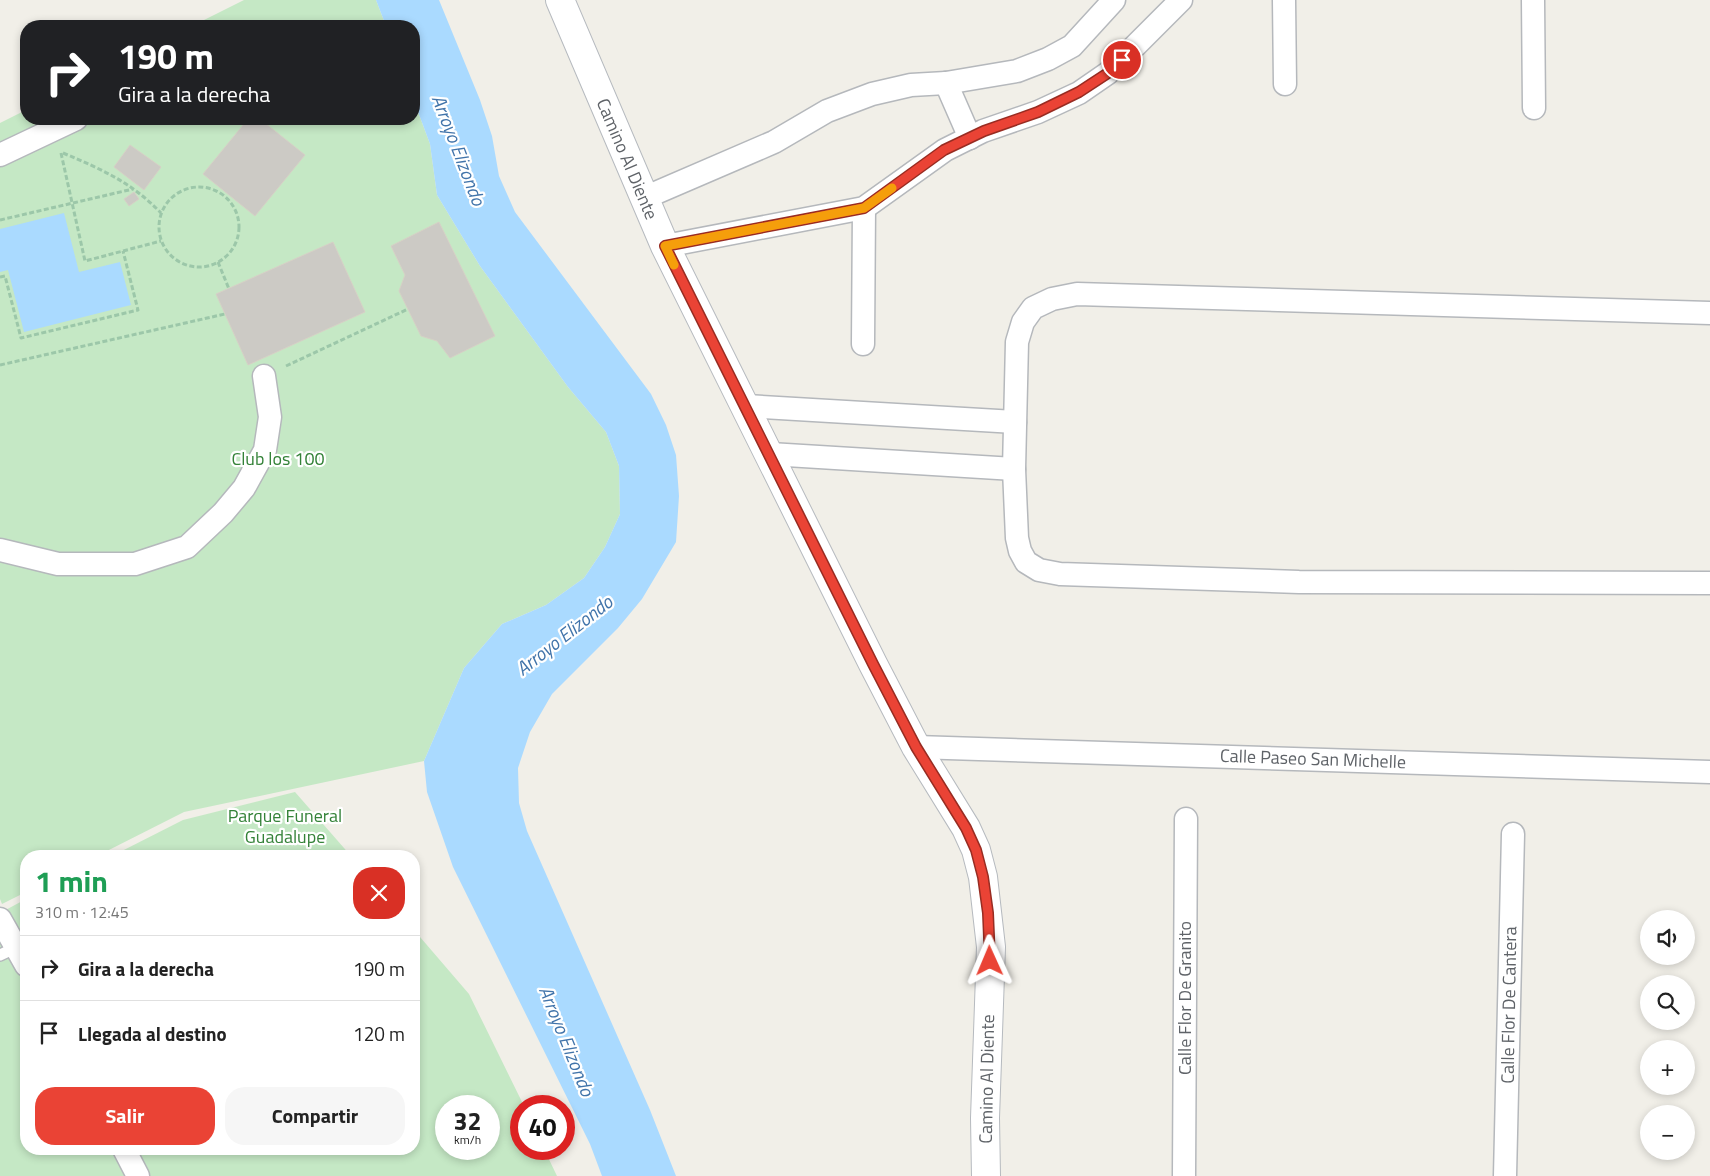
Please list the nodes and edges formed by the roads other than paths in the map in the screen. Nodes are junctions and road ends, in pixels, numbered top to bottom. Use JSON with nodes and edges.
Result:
{"nodes":[{"id":1,"x":560,"y":0,"type":"edge"},
{"id":2,"x":1114,"y":0,"type":"edge"},
{"id":3,"x":1284,"y":0,"type":"edge"},
{"id":4,"x":1533,"y":0,"type":"edge"},
{"id":5,"x":1175,"y":1,"type":"edge"},
{"id":6,"x":946,"y":83,"type":"junction"},
{"id":7,"x":1286,"y":84,"type":"dead end"},
{"id":8,"x":1534,"y":108,"type":"dead end"},
{"id":9,"x":63,"y":125,"type":"edge"},
{"id":10,"x":970,"y":138,"type":"junction"},
{"id":11,"x":0,"y":155,"type":"edge"},
{"id":12,"x":644,"y":198,"type":"junction"},
{"id":13,"x":864,"y":208,"type":"junction"},
{"id":14,"x":665,"y":246,"type":"junction"},
{"id":15,"x":1710,"y":313,"type":"edge"},
{"id":16,"x":863,"y":344,"type":"dead end"},
{"id":17,"x":264,"y":376,"type":"road end"},
{"id":18,"x":746,"y":406,"type":"junction"},
{"id":19,"x":1015,"y":422,"type":"junction"},
{"id":20,"x":770,"y":454,"type":"junction"},
{"id":21,"x":1014,"y":469,"type":"junction"},
{"id":22,"x":0,"y":550,"type":"edge"},
{"id":23,"x":1710,"y":583,"type":"edge"},
{"id":24,"x":916,"y":747,"type":"junction"},
{"id":25,"x":1710,"y":772,"type":"edge"},
{"id":26,"x":1186,"y":819,"type":"dead end"},
{"id":27,"x":1513,"y":834,"type":"dead end"},
{"id":28,"x":0,"y":920,"type":"edge"},
{"id":29,"x":14,"y":956,"type":"edge"},
{"id":30,"x":127,"y":1155,"type":"edge"},
{"id":31,"x":138,"y":1176,"type":"edge"},
{"id":32,"x":986,"y":1176,"type":"edge"},
{"id":33,"x":1184,"y":1176,"type":"edge"},
{"id":34,"x":1505,"y":1176,"type":"edge"}],
"edges":[{"from":1,"to":12,"type":"street","name":"Camino Al Diente"},
{"from":2,"to":6,"type":"street"},
{"from":3,"to":7,"type":"street"},
{"from":4,"to":8,"type":"street"},
{"from":5,"to":10,"type":"street"},
{"from":6,"to":10,"type":"street"},
{"from":6,"to":12,"type":"street"},
{"from":9,"to":11,"type":"street"},
{"from":10,"to":13,"type":"street"},
{"from":12,"to":14,"type":"street","name":"Camino Al Diente"},
{"from":13,"to":14,"type":"street"},
{"from":13,"to":16,"type":"street"},
{"from":14,"to":18,"type":"street","name":"Camino Al Diente"},
{"from":15,"to":19,"type":"street"},
{"from":17,"to":22,"type":"street"},
{"from":18,"to":19,"type":"street"},
{"from":18,"to":20,"type":"street","name":"Camino Al Diente"},
{"from":19,"to":21,"type":"street"},
{"from":20,"to":21,"type":"street"},
{"from":20,"to":24,"type":"street","name":"Camino Al Diente"},
{"from":21,"to":23,"type":"street"},
{"from":24,"to":25,"type":"street","name":"Calle Paseo San Michelle"},
{"from":24,"to":32,"type":"street","name":"Camino Al Diente"},
{"from":26,"to":33,"type":"street","name":"Calle Flor De Granito"},
{"from":27,"to":34,"type":"street","name":"Calle Flor De Cantera"},
{"from":28,"to":29,"type":"street"},
{"from":30,"to":31,"type":"street"}]}
